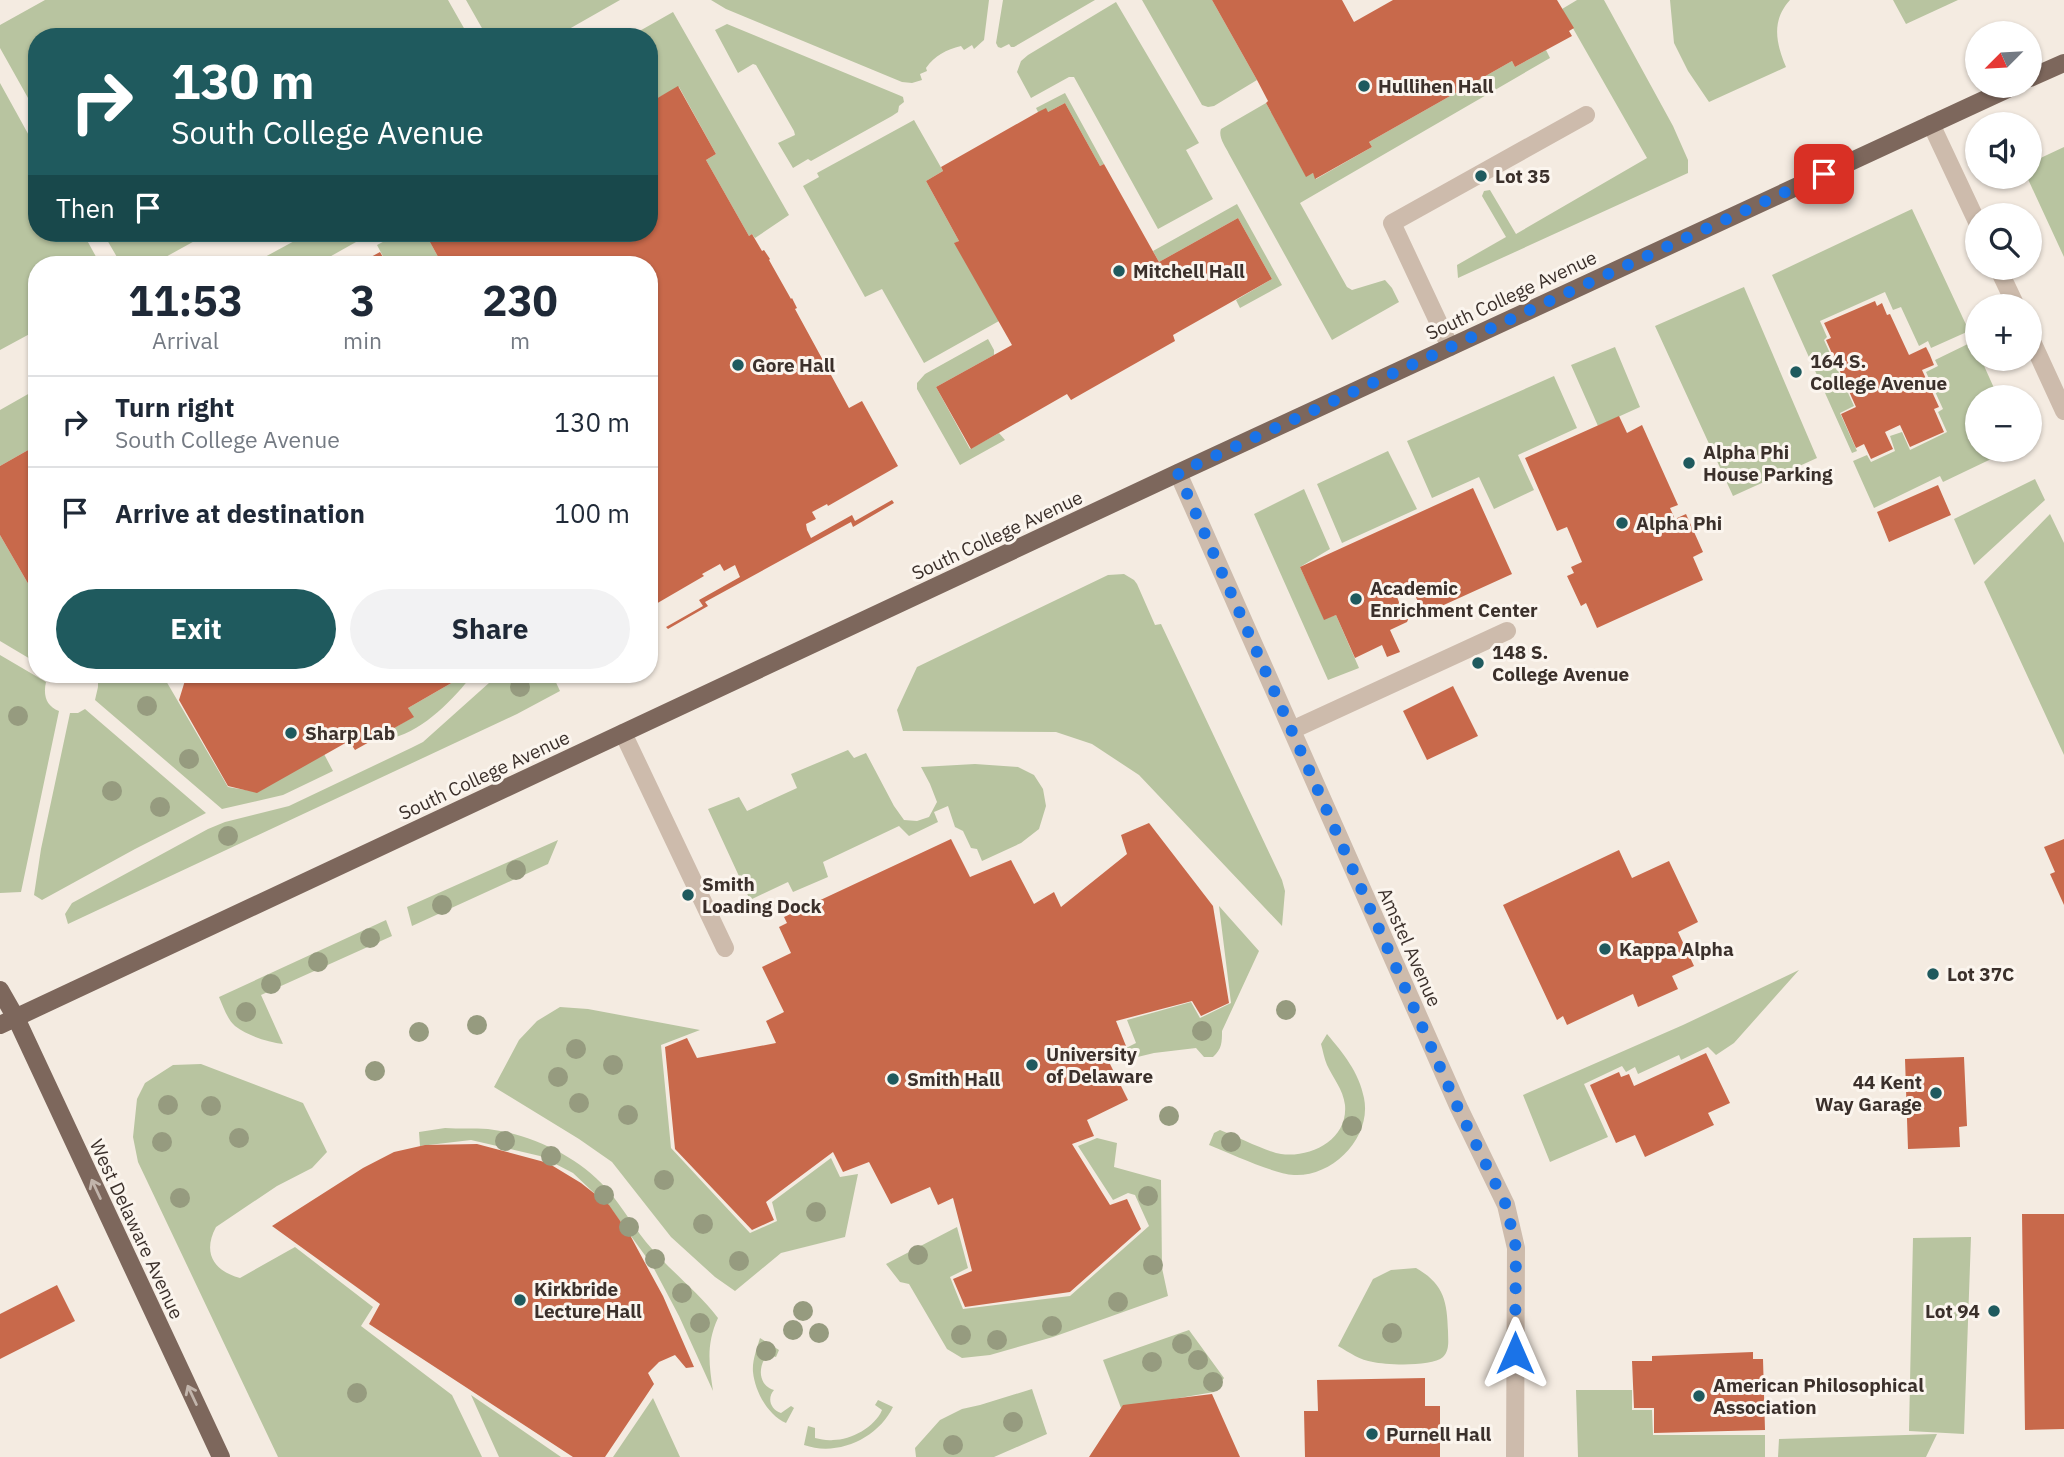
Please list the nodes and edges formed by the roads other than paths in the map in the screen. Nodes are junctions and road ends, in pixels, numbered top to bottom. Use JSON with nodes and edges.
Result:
{"nodes":[{"id":1,"x":2064,"y":63,"type":"edge"},
{"id":2,"x":2042,"y":73,"type":"edge"},
{"id":3,"x":1988,"y":98,"type":"edge"},
{"id":4,"x":1586,"y":115,"type":"dead end"},
{"id":5,"x":1931,"y":124,"type":"junction"},
{"id":6,"x":1968,"y":203,"type":"edge"},
{"id":7,"x":1450,"y":347,"type":"junction"},
{"id":8,"x":2042,"y":363,"type":"edge"},
{"id":9,"x":2064,"y":411,"type":"edge"},
{"id":10,"x":1178,"y":473,"type":"junction"},
{"id":11,"x":1507,"y":631,"type":"dead end"},
{"id":12,"x":1292,"y":730,"type":"junction"},
{"id":13,"x":623,"y":733,"type":"junction"},
{"id":14,"x":725,"y":948,"type":"dead end"},
{"id":15,"x":0,"y":990,"type":"edge"},
{"id":16,"x":8,"y":1021,"type":"edge"},
{"id":17,"x":221,"y":1457,"type":"edge"},
{"id":18,"x":1515,"y":1457,"type":"edge"}],
"edges":[{"from":1,"to":2,"type":"main road"},
{"from":3,"to":5,"type":"main road","name":"South College Avenue"},
{"from":4,"to":7,"type":"street"},
{"from":5,"to":6,"type":"street"},
{"from":5,"to":7,"type":"main road","name":"South College Avenue"},
{"from":7,"to":10,"type":"main road","name":"South College Avenue"},
{"from":8,"to":9,"type":"street"},
{"from":10,"to":12,"type":"street","name":"Amstel Avenue"},
{"from":10,"to":13,"type":"main road","name":"South College Avenue"},
{"from":11,"to":12,"type":"street"},
{"from":12,"to":18,"type":"street","name":"Amstel Avenue"},
{"from":13,"to":14,"type":"street"},
{"from":13,"to":16,"type":"main road","name":"South College Avenue"},
{"from":15,"to":16,"type":"main road","name":"West Delaware Avenue"},
{"from":17,"to":16,"type":"main road","name":"West Delaware Avenue","one_way":true}]}
